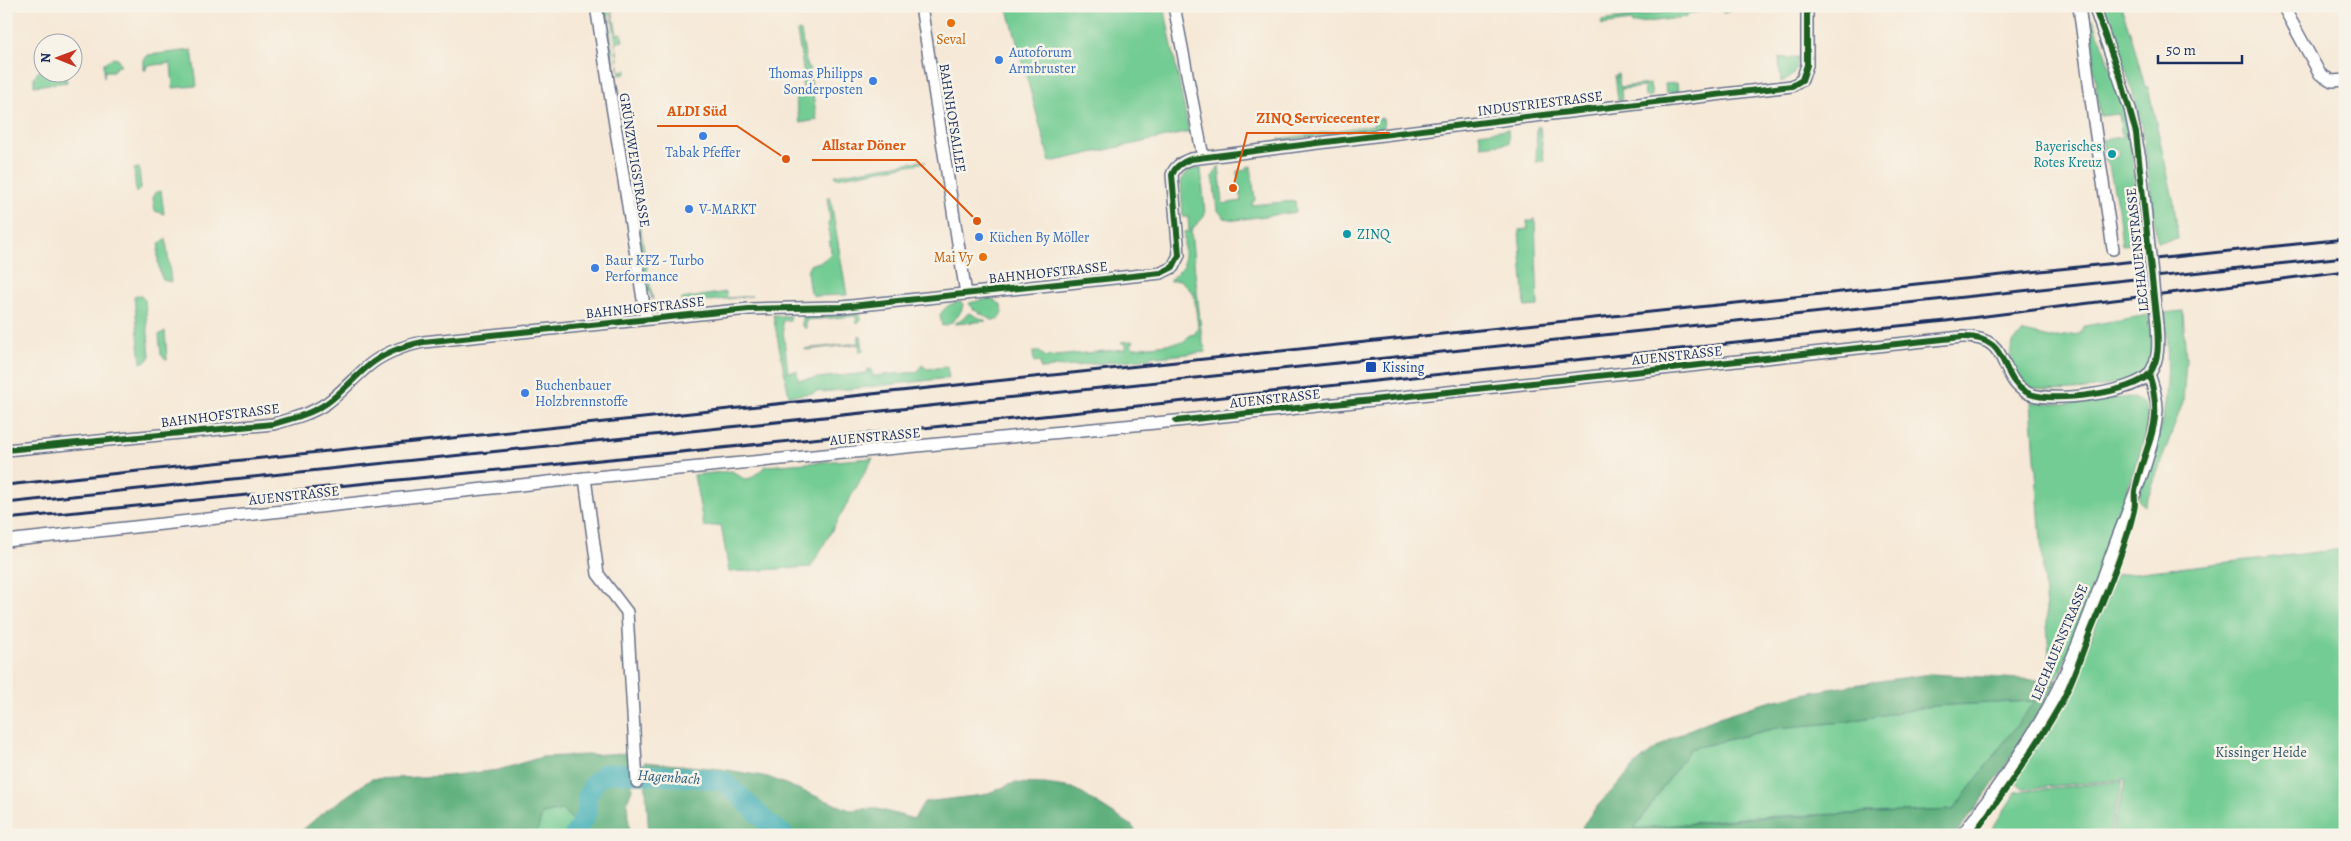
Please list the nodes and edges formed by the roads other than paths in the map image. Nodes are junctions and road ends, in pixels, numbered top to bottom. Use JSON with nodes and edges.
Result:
{"nodes":[{"id":1,"x":596,"y":6,"type":"edge"},
{"id":2,"x":921,"y":6,"type":"edge"},
{"id":3,"x":1174,"y":6,"type":"edge"},
{"id":4,"x":1807,"y":6,"type":"edge"},
{"id":5,"x":2080,"y":6,"type":"edge"},
{"id":6,"x":2094,"y":6,"type":"edge"},
{"id":7,"x":2283,"y":6,"type":"edge"},
{"id":8,"x":2345,"y":80,"type":"edge"},
{"id":9,"x":1204,"y":157,"type":"junction"},
{"id":10,"x":2114,"y":249,"type":"dead end"},
{"id":11,"x":966,"y":294,"type":"junction"},
{"id":12,"x":646,"y":318,"type":"junction"},
{"id":13,"x":2149,"y":374,"type":"junction"},
{"id":14,"x":6,"y":450,"type":"edge"},
{"id":15,"x":584,"y":478,"type":"junction"},
{"id":16,"x":6,"y":541,"type":"edge"},
{"id":17,"x":637,"y":782,"type":"dead end"},
{"id":18,"x":1962,"y":835,"type":"edge"}],
"edges":[{"from":1,"to":12,"type":"street","name":"GRÜNZWEIGSTRASSE"},
{"from":2,"to":11,"type":"street","name":"BAHNHOFSALLEE"},
{"from":3,"to":9,"type":"street"},
{"from":4,"to":9,"type":"street","name":"INDUSTRIESTRASSE"},
{"from":5,"to":10,"type":"street","name":"LECHAUENSTRASSE"},
{"from":6,"to":13,"type":"street","name":"LECHAUENSTRASSE","bridge":true},
{"from":7,"to":8,"type":"street"},
{"from":9,"to":11,"type":"street","name":"BAHNHOFSTRASSE"},
{"from":11,"to":12,"type":"street","name":"BAHNHOFSTRASSE"},
{"from":12,"to":14,"type":"street","name":"BAHNHOFSTRASSE"},
{"from":13,"to":15,"type":"street","name":"AUENSTRASSE"},
{"from":13,"to":18,"type":"street","name":"LECHAUENSTRASSE"},
{"from":15,"to":16,"type":"street","name":"AUENSTRASSE"},
{"from":15,"to":17,"type":"street"}]}
